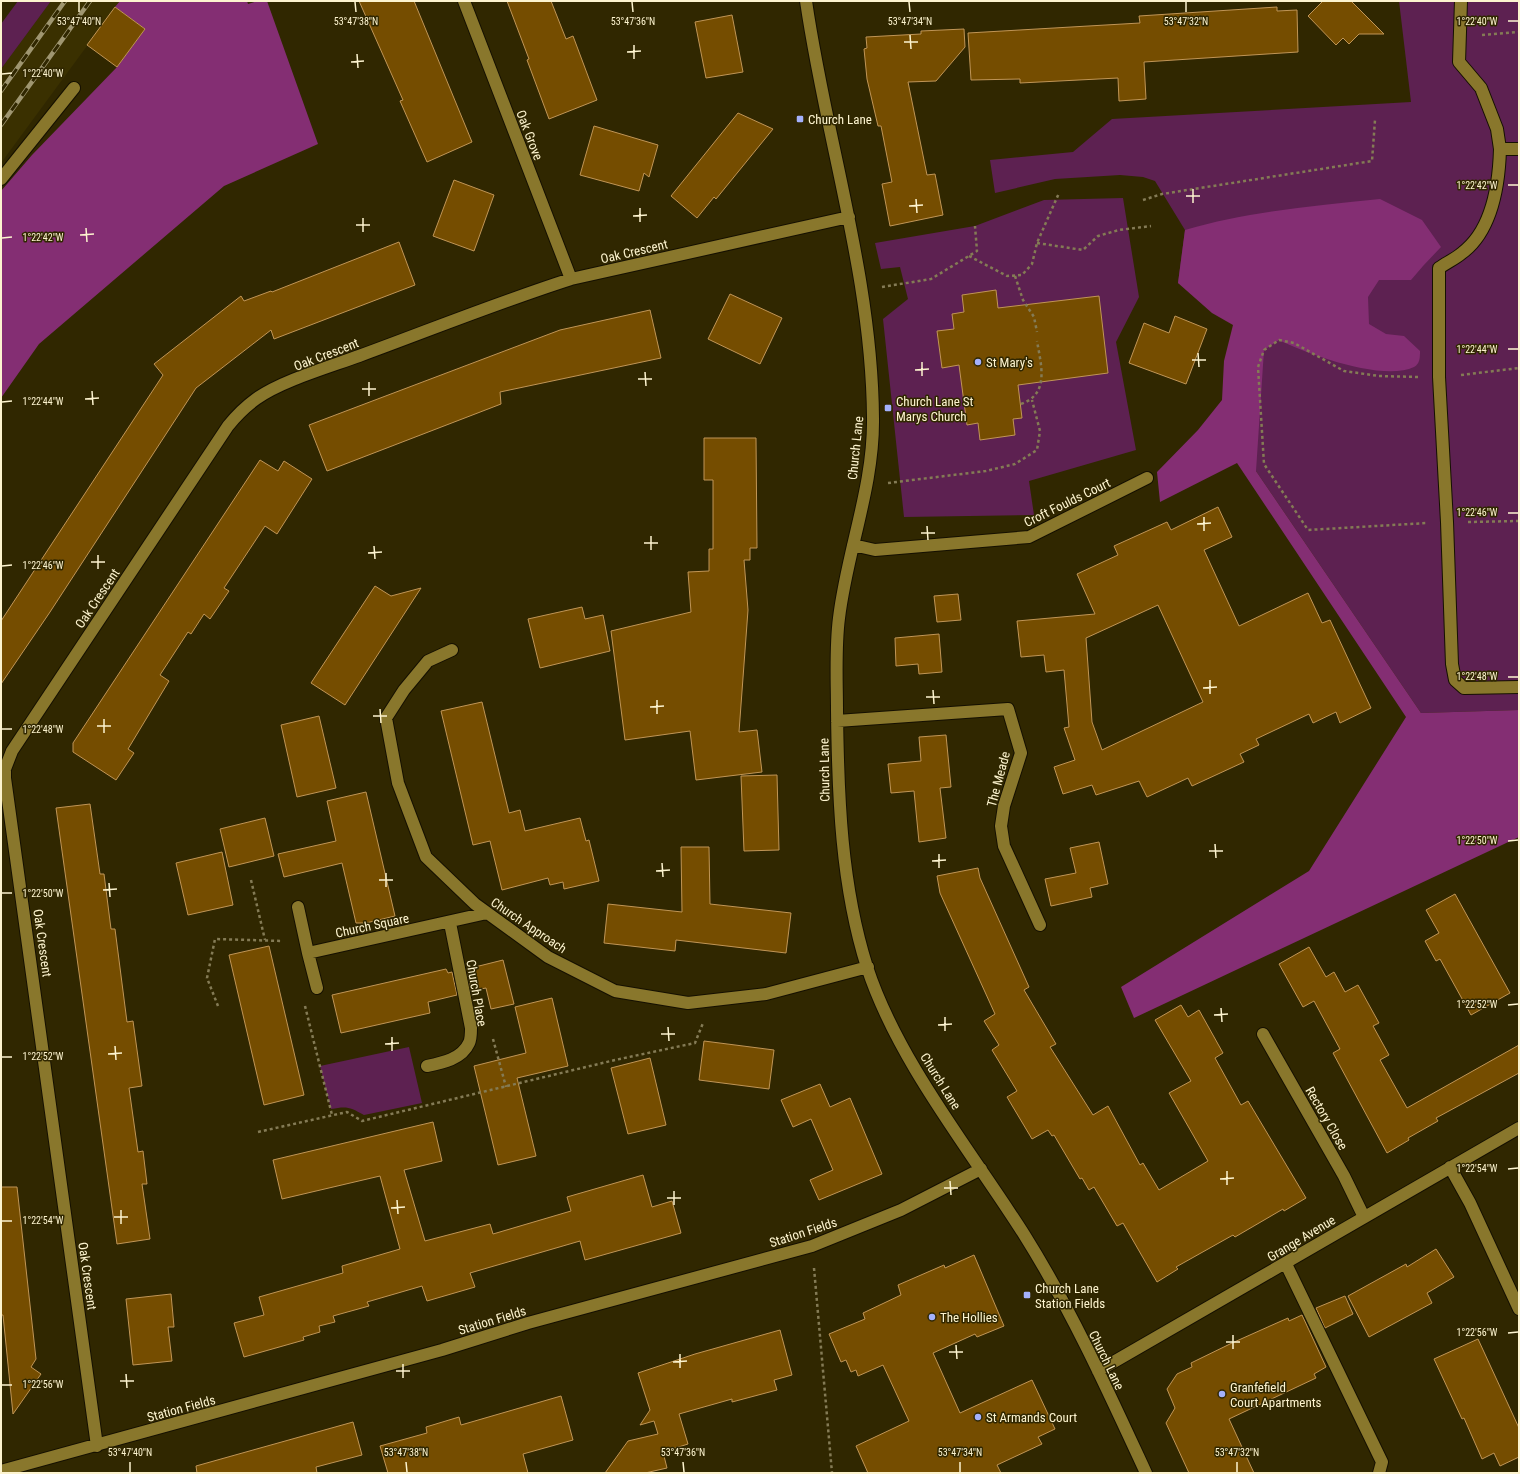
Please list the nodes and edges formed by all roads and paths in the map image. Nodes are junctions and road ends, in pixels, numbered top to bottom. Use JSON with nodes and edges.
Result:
{"nodes":[{"id":1,"x":464,"y":1,"type":"edge"},
{"id":2,"x":806,"y":1,"type":"edge"},
{"id":3,"x":1461,"y":1,"type":"edge"},
{"id":4,"x":1519,"y":32,"type":"edge"},
{"id":5,"x":1459,"y":36,"type":"junction"},
{"id":6,"x":74,"y":88,"type":"dead end"},
{"id":7,"x":1375,"y":120,"type":"dead end"},
{"id":8,"x":1500,"y":149,"type":"junction"},
{"id":9,"x":1519,"y":149,"type":"edge"},
{"id":10,"x":1,"y":179,"type":"edge"},
{"id":11,"x":1059,"y":193,"type":"dead end"},
{"id":12,"x":1143,"y":200,"type":"dead end"},
{"id":13,"x":849,"y":217,"type":"junction"},
{"id":14,"x":975,"y":226,"type":"dead end"},
{"id":15,"x":1151,"y":226,"type":"dead end"},
{"id":16,"x":1037,"y":243,"type":"junction"},
{"id":17,"x":969,"y":256,"type":"junction"},
{"id":18,"x":1015,"y":276,"type":"junction"},
{"id":19,"x":571,"y":279,"type":"junction"},
{"id":20,"x":862,"y":290,"type":"junction"},
{"id":21,"x":1037,"y":332,"type":"dead end"},
{"id":22,"x":1038,"y":341,"type":"dead end"},
{"id":23,"x":1519,"y":368,"type":"edge"},
{"id":24,"x":1439,"y":377,"type":"junction"},
{"id":25,"x":1032,"y":400,"type":"junction"},
{"id":26,"x":1021,"y":404,"type":"dead end"},
{"id":27,"x":1147,"y":478,"type":"dead end"},
{"id":28,"x":866,"y":485,"type":"junction"},
{"id":29,"x":1519,"y":521,"type":"edge"},
{"id":30,"x":1448,"y":522,"type":"junction"},
{"id":31,"x":853,"y":545,"type":"junction"},
{"id":32,"x":452,"y":650,"type":"dead end"},
{"id":33,"x":1519,"y":687,"type":"edge"},
{"id":34,"x":838,"y":721,"type":"junction"},
{"id":35,"x":3,"y":778,"type":"edge"},
{"id":36,"x":251,"y":880,"type":"dead end"},
{"id":37,"x":298,"y":907,"type":"dead end"},
{"id":38,"x":487,"y":913,"type":"junction"},
{"id":39,"x":450,"y":923,"type":"junction"},
{"id":40,"x":1040,"y":925,"type":"dead end"},
{"id":41,"x":265,"y":940,"type":"junction"},
{"id":42,"x":307,"y":947,"type":"junction"},
{"id":43,"x":868,"y":967,"type":"junction"},
{"id":44,"x":317,"y":988,"type":"joint"},
{"id":45,"x":712,"y":1000,"type":"junction"},
{"id":46,"x":218,"y":1006,"type":"dead end"},
{"id":47,"x":471,"y":1028,"type":"junction"},
{"id":48,"x":1262,"y":1034,"type":"dead end"},
{"id":49,"x":427,"y":1066,"type":"dead end"},
{"id":50,"x":506,"y":1087,"type":"junction"},
{"id":51,"x":332,"y":1116,"type":"junction"},
{"id":52,"x":1519,"y":1128,"type":"edge"},
{"id":53,"x":258,"y":1132,"type":"dead end"},
{"id":54,"x":1450,"y":1167,"type":"junction"},
{"id":55,"x":981,"y":1169,"type":"junction"},
{"id":56,"x":1364,"y":1217,"type":"junction"},
{"id":57,"x":812,"y":1246,"type":"junction"},
{"id":58,"x":1286,"y":1264,"type":"junction"},
{"id":59,"x":1519,"y":1309,"type":"edge"},
{"id":60,"x":1098,"y":1371,"type":"junction"},
{"id":61,"x":97,"y":1446,"type":"junction"},
{"id":62,"x":1,"y":1471,"type":"edge"},
{"id":63,"x":832,"y":1473,"type":"edge"},
{"id":64,"x":1146,"y":1473,"type":"edge"},
{"id":65,"x":1379,"y":1473,"type":"edge"}],
"edges":[{"from":1,"to":19,"type":"street","name":"Oak Grove"},
{"from":2,"to":13,"type":"street","name":"Church Lane"},
{"from":3,"to":5,"type":"street"},
{"from":4,"to":5,"type":"path"},
{"from":5,"to":8,"type":"street"},
{"from":6,"to":10,"type":"street"},
{"from":7,"to":12,"type":"path"},
{"from":8,"to":9,"type":"street"},
{"from":8,"to":24,"type":"street"},
{"from":11,"to":16,"type":"path"},
{"from":13,"to":19,"type":"street","name":"Oak Crescent"},
{"from":13,"to":20,"type":"street","name":"Church Lane"},
{"from":14,"to":17,"type":"path"},
{"from":15,"to":16,"type":"path"},
{"from":16,"to":18,"type":"path"},
{"from":17,"to":18,"type":"path"},
{"from":17,"to":20,"type":"path"},
{"from":18,"to":21,"type":"path"},
{"from":19,"to":35,"type":"street","name":"Oak Crescent"},
{"from":20,"to":28,"type":"street","name":"Church Lane"},
{"from":22,"to":25,"type":"path"},
{"from":23,"to":24,"type":"path"},
{"from":24,"to":30,"type":"street"},
{"from":24,"to":30,"type":"path"},
{"from":25,"to":26,"type":"path"},
{"from":25,"to":28,"type":"path"},
{"from":27,"to":31,"type":"street","name":"Croft Foulds Court"},
{"from":28,"to":31,"type":"street","name":"Church Lane"},
{"from":29,"to":30,"type":"path"},
{"from":30,"to":33,"type":"street"},
{"from":31,"to":34,"type":"street","name":"Church Lane"},
{"from":32,"to":38,"type":"street","name":"Church Approach"},
{"from":34,"to":40,"type":"street","name":"The Meade"},
{"from":34,"to":43,"type":"street","name":"Church Lane"},
{"from":35,"to":61,"type":"street","name":"Oak Crescent"},
{"from":36,"to":41,"type":"path"},
{"from":37,"to":42,"type":"street"},
{"from":38,"to":39,"type":"street","name":"Church Square"},
{"from":38,"to":45,"type":"street","name":"Church Approach"},
{"from":39,"to":42,"type":"street","name":"Church Square"},
{"from":39,"to":47,"type":"street","name":"Church Place"},
{"from":41,"to":42,"type":"path"},
{"from":41,"to":46,"type":"path"},
{"from":42,"to":44,"type":"street"},
{"from":43,"to":45,"type":"street","name":"Church Approach"},
{"from":43,"to":55,"type":"street","name":"Church Lane"},
{"from":44,"to":51,"type":"path"},
{"from":45,"to":50,"type":"path"},
{"from":47,"to":49,"type":"street","name":"Church Place"},
{"from":47,"to":50,"type":"path"},
{"from":48,"to":56,"type":"street","name":"Rectory Close"},
{"from":50,"to":51,"type":"path"},
{"from":51,"to":53,"type":"path"},
{"from":52,"to":54,"type":"street","name":"Grange Avenue"},
{"from":54,"to":56,"type":"street","name":"Grange Avenue"},
{"from":54,"to":59,"type":"street"},
{"from":55,"to":57,"type":"street","name":"Station Fields"},
{"from":55,"to":60,"type":"street","name":"Church Lane"},
{"from":56,"to":58,"type":"street","name":"Grange Avenue"},
{"from":57,"to":61,"type":"street","name":"Station Fields"},
{"from":57,"to":63,"type":"path"},
{"from":58,"to":60,"type":"street","name":"Grange Avenue"},
{"from":58,"to":65,"type":"street"},
{"from":60,"to":64,"type":"street","name":"Church Lane"},
{"from":61,"to":62,"type":"street","name":"Station Fields"}]}
